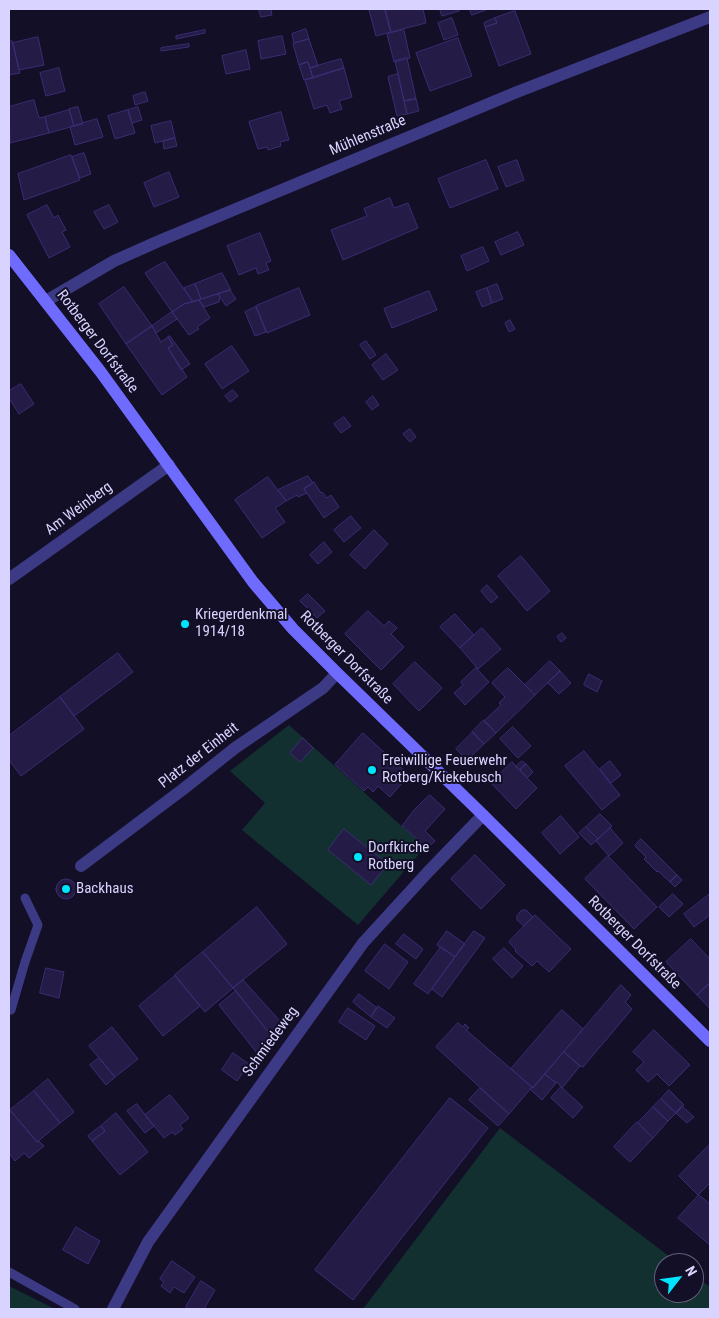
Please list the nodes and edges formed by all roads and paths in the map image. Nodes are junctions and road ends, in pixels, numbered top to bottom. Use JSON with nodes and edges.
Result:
{"nodes":[{"id":1,"x":710,"y":17,"type":"edge"},
{"id":2,"x":9,"y":255,"type":"edge"},
{"id":3,"x":46,"y":301,"type":"junction"},
{"id":4,"x":169,"y":465,"type":"junction"},
{"id":5,"x":9,"y":579,"type":"edge"},
{"id":6,"x":337,"y":674,"type":"junction"},
{"id":7,"x":483,"y":815,"type":"junction"},
{"id":8,"x":81,"y":866,"type":"dead end"},
{"id":9,"x":25,"y":898,"type":"dead end"},
{"id":10,"x":11,"y":1010,"type":"dead end"},
{"id":11,"x":710,"y":1041,"type":"edge"},
{"id":12,"x":9,"y":1272,"type":"edge"},
{"id":13,"x":75,"y":1309,"type":"edge"},
{"id":14,"x":113,"y":1309,"type":"edge"}],
"edges":[{"from":1,"to":3,"type":"street","name":"Mühlenstraße"},
{"from":2,"to":3,"type":"main road","name":"Rotberger Dorfstraße"},
{"from":3,"to":4,"type":"main road","name":"Rotberger Dorfstraße"},
{"from":4,"to":5,"type":"street","name":"Am Weinberg"},
{"from":4,"to":6,"type":"main road","name":"Rotberger Dorfstraße"},
{"from":6,"to":7,"type":"main road","name":"Rotberger Dorfstraße"},
{"from":6,"to":8,"type":"street","name":"Platz der Einheit"},
{"from":7,"to":11,"type":"main road","name":"Rotberger Dorfstraße"},
{"from":7,"to":14,"type":"street","name":"Schmiedeweg"},
{"from":9,"to":10,"type":"lane"},
{"from":12,"to":13,"type":"lane"}]}
